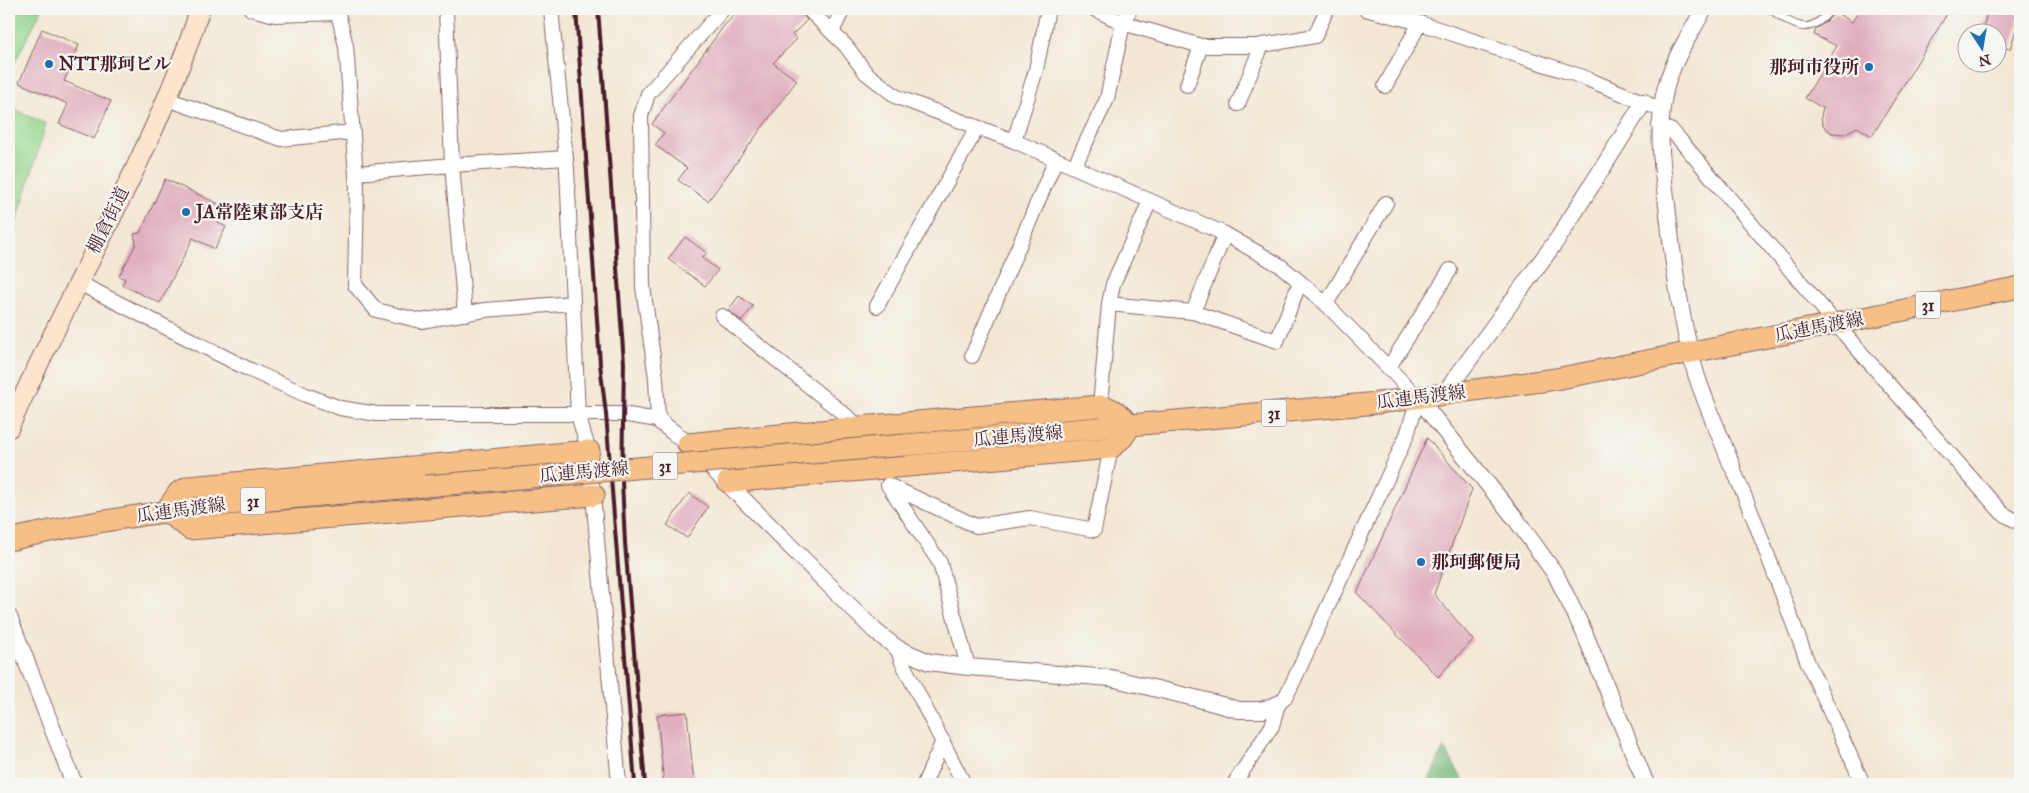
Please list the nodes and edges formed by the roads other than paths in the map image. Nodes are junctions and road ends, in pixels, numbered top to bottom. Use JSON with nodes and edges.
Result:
{"nodes":[{"id":1,"x":200,"y":9,"type":"edge"},
{"id":2,"x":251,"y":9,"type":"edge"},
{"id":3,"x":446,"y":9,"type":"edge"},
{"id":4,"x":551,"y":9,"type":"edge"},
{"id":5,"x":723,"y":9,"type":"edge"},
{"id":6,"x":808,"y":9,"type":"edge"},
{"id":7,"x":843,"y":9,"type":"edge"},
{"id":8,"x":1048,"y":9,"type":"edge"},
{"id":9,"x":1094,"y":9,"type":"edge"},
{"id":10,"x":1130,"y":9,"type":"edge"},
{"id":11,"x":1327,"y":9,"type":"edge"},
{"id":12,"x":1365,"y":9,"type":"edge"},
{"id":13,"x":1704,"y":9,"type":"edge"},
{"id":14,"x":1770,"y":9,"type":"edge"},
{"id":15,"x":1831,"y":9,"type":"edge"},
{"id":16,"x":338,"y":11,"type":"edge"},
{"id":17,"x":1123,"y":23,"type":"junction"},
{"id":18,"x":1420,"y":23,"type":"junction"},
{"id":19,"x":832,"y":32,"type":"junction"},
{"id":20,"x":1262,"y":45,"type":"junction"},
{"id":21,"x":1201,"y":46,"type":"junction"},
{"id":22,"x":1187,"y":85,"type":"dead end"},
{"id":23,"x":1385,"y":86,"type":"dead end"},
{"id":24,"x":167,"y":99,"type":"junction"},
{"id":25,"x":1644,"y":102,"type":"junction"},
{"id":26,"x":1238,"y":104,"type":"dead end"},
{"id":27,"x":1662,"y":110,"type":"junction"},
{"id":28,"x":1660,"y":126,"type":"junction"},
{"id":29,"x":977,"y":128,"type":"junction"},
{"id":30,"x":353,"y":132,"type":"junction"},
{"id":31,"x":1014,"y":141,"type":"junction"},
{"id":32,"x":566,"y":158,"type":"junction"},
{"id":33,"x":1056,"y":159,"type":"junction"},
{"id":34,"x":452,"y":165,"type":"junction"},
{"id":35,"x":1074,"y":167,"type":"junction"},
{"id":36,"x":356,"y":173,"type":"junction"},
{"id":37,"x":1150,"y":201,"type":"junction"},
{"id":38,"x":1386,"y":203,"type":"dead end"},
{"id":39,"x":1225,"y":234,"type":"junction"},
{"id":40,"x":1450,"y":270,"type":"dead end"},
{"id":41,"x":77,"y":282,"type":"junction"},
{"id":42,"x":1300,"y":282,"type":"junction"},
{"id":43,"x":2020,"y":287,"type":"edge"},
{"id":44,"x":573,"y":303,"type":"junction"},
{"id":45,"x":1109,"y":304,"type":"junction"},
{"id":46,"x":1326,"y":304,"type":"junction"},
{"id":47,"x":877,"y":306,"type":"dead end"},
{"id":48,"x":1193,"y":312,"type":"junction"},
{"id":49,"x":465,"y":314,"type":"junction"},
{"id":50,"x":722,"y":316,"type":"dead end"},
{"id":51,"x":1835,"y":323,"type":"junction"},
{"id":52,"x":1692,"y":353,"type":"junction"},
{"id":53,"x":972,"y":356,"type":"dead end"},
{"id":54,"x":1389,"y":367,"type":"junction"},
{"id":55,"x":1444,"y":394,"type":"junction"},
{"id":56,"x":1418,"y":398,"type":"junction"},
{"id":57,"x":1100,"y":406,"type":"junction"},
{"id":58,"x":578,"y":415,"type":"junction"},
{"id":59,"x":658,"y":420,"type":"junction"},
{"id":60,"x":9,"y":426,"type":"edge"},
{"id":61,"x":1130,"y":426,"type":"junction"},
{"id":62,"x":860,"y":427,"type":"junction"},
{"id":63,"x":688,"y":444,"type":"junction"},
{"id":64,"x":1111,"y":448,"type":"junction"},
{"id":65,"x":589,"y":451,"type":"junction"},
{"id":66,"x":1732,"y":466,"type":"joint"},
{"id":67,"x":870,"y":470,"type":"junction"},
{"id":68,"x":728,"y":482,"type":"junction"},
{"id":69,"x":888,"y":485,"type":"junction"},
{"id":70,"x":594,"y":495,"type":"junction"},
{"id":71,"x":166,"y":511,"type":"junction"},
{"id":72,"x":2020,"y":523,"type":"edge"},
{"id":73,"x":9,"y":540,"type":"edge"},
{"id":74,"x":9,"y":617,"type":"edge"},
{"id":75,"x":898,"y":648,"type":"junction"},
{"id":76,"x":968,"y":667,"type":"junction"},
{"id":77,"x":1278,"y":704,"type":"junction"},
{"id":78,"x":942,"y":741,"type":"junction"},
{"id":79,"x":74,"y":784,"type":"edge"},
{"id":80,"x":619,"y":784,"type":"edge"},
{"id":81,"x":924,"y":784,"type":"edge"},
{"id":82,"x":964,"y":784,"type":"edge"},
{"id":83,"x":1234,"y":784,"type":"edge"},
{"id":84,"x":1646,"y":784,"type":"edge"},
{"id":85,"x":1863,"y":784,"type":"edge"}],
"edges":[{"from":1,"to":24,"type":"main road","name":"棚倉街道"},
{"from":2,"to":16,"type":"street"},
{"from":3,"to":34,"type":"street"},
{"from":4,"to":32,"type":"street"},
{"from":5,"to":59,"type":"street"},
{"from":6,"to":19,"type":"street"},
{"from":7,"to":19,"type":"street"},
{"from":8,"to":31,"type":"street"},
{"from":9,"to":17,"type":"street"},
{"from":10,"to":17,"type":"street"},
{"from":11,"to":20,"type":"street"},
{"from":12,"to":18,"type":"street"},
{"from":13,"to":27,"type":"street"},
{"from":14,"to":15,"type":"lane"},
{"from":16,"to":30,"type":"street"},
{"from":17,"to":21,"type":"street"},
{"from":17,"to":35,"type":"street"},
{"from":18,"to":23,"type":"street"},
{"from":18,"to":25,"type":"street"},
{"from":19,"to":29,"type":"street"},
{"from":20,"to":21,"type":"street"},
{"from":20,"to":26,"type":"street"},
{"from":21,"to":22,"type":"street"},
{"from":24,"to":30,"type":"street"},
{"from":24,"to":41,"type":"main road","name":"棚倉街道"},
{"from":25,"to":27,"type":"street"},
{"from":25,"to":55,"type":"street"},
{"from":27,"to":28,"type":"street"},
{"from":28,"to":51,"type":"street"},
{"from":28,"to":52,"type":"street"},
{"from":29,"to":31,"type":"street"},
{"from":29,"to":47,"type":"street"},
{"from":30,"to":36,"type":"street"},
{"from":31,"to":33,"type":"street"},
{"from":32,"to":34,"type":"street"},
{"from":32,"to":44,"type":"street"},
{"from":33,"to":35,"type":"street"},
{"from":33,"to":53,"type":"street"},
{"from":34,"to":36,"type":"street"},
{"from":34,"to":49,"type":"street"},
{"from":35,"to":37,"type":"street"},
{"from":36,"to":49,"type":"street"},
{"from":37,"to":39,"type":"street"},
{"from":37,"to":45,"type":"street"},
{"from":38,"to":46,"type":"street"},
{"from":39,"to":42,"type":"street"},
{"from":39,"to":48,"type":"street"},
{"from":40,"to":54,"type":"street"},
{"from":41,"to":58,"type":"street"},
{"from":41,"to":60,"type":"main road","name":"棚倉街道"},
{"from":42,"to":46,"type":"street"},
{"from":42,"to":48,"type":"street"},
{"from":43,"to":51,"type":"main road","name":"瓜連馬渡線","number":"31"},
{"from":44,"to":49,"type":"street"},
{"from":44,"to":58,"type":"street"},
{"from":45,"to":48,"type":"street"},
{"from":45,"to":57,"type":"street"},
{"from":46,"to":54,"type":"street"},
{"from":50,"to":62,"type":"street"},
{"from":51,"to":52,"type":"main road","name":"瓜連馬渡線","number":"31"},
{"from":51,"to":72,"type":"street"},
{"from":52,"to":55,"type":"main road","name":"瓜連馬渡線","number":"31"},
{"from":52,"to":66,"type":"street"},
{"from":54,"to":56,"type":"street"},
{"from":55,"to":56,"type":"main road","name":"瓜連馬渡線","number":"31"},
{"from":56,"to":61,"type":"main road","name":"瓜連馬渡線","number":"31"},
{"from":56,"to":77,"type":"street"},
{"from":56,"to":84,"type":"street"},
{"from":57,"to":61,"type":"main road"},
{"from":57,"to":62,"type":"main road"},
{"from":58,"to":59,"type":"street"},
{"from":58,"to":65,"type":"street"},
{"from":59,"to":63,"type":"street"},
{"from":61,"to":64,"type":"main road"},
{"from":61,"to":71,"type":"main road","name":"瓜連馬渡線","number":"31","bridge":true},
{"from":62,"to":63,"type":"main road"},
{"from":63,"to":68,"type":"street"},
{"from":64,"to":67,"type":"main road"},
{"from":64,"to":69,"type":"street"},
{"from":65,"to":70,"type":"street"},
{"from":65,"to":71,"type":"main road"},
{"from":66,"to":85,"type":"street"},
{"from":67,"to":68,"type":"main road"},
{"from":67,"to":69,"type":"street"},
{"from":68,"to":75,"type":"street"},
{"from":69,"to":76,"type":"street"},
{"from":70,"to":71,"type":"main road"},
{"from":70,"to":80,"type":"street"},
{"from":71,"to":73,"type":"main road","name":"瓜連馬渡線","number":"31"},
{"from":74,"to":79,"type":"street"},
{"from":75,"to":76,"type":"street"},
{"from":75,"to":78,"type":"street"},
{"from":76,"to":77,"type":"street"},
{"from":77,"to":83,"type":"street"},
{"from":78,"to":81,"type":"street"},
{"from":78,"to":82,"type":"street"}]}
